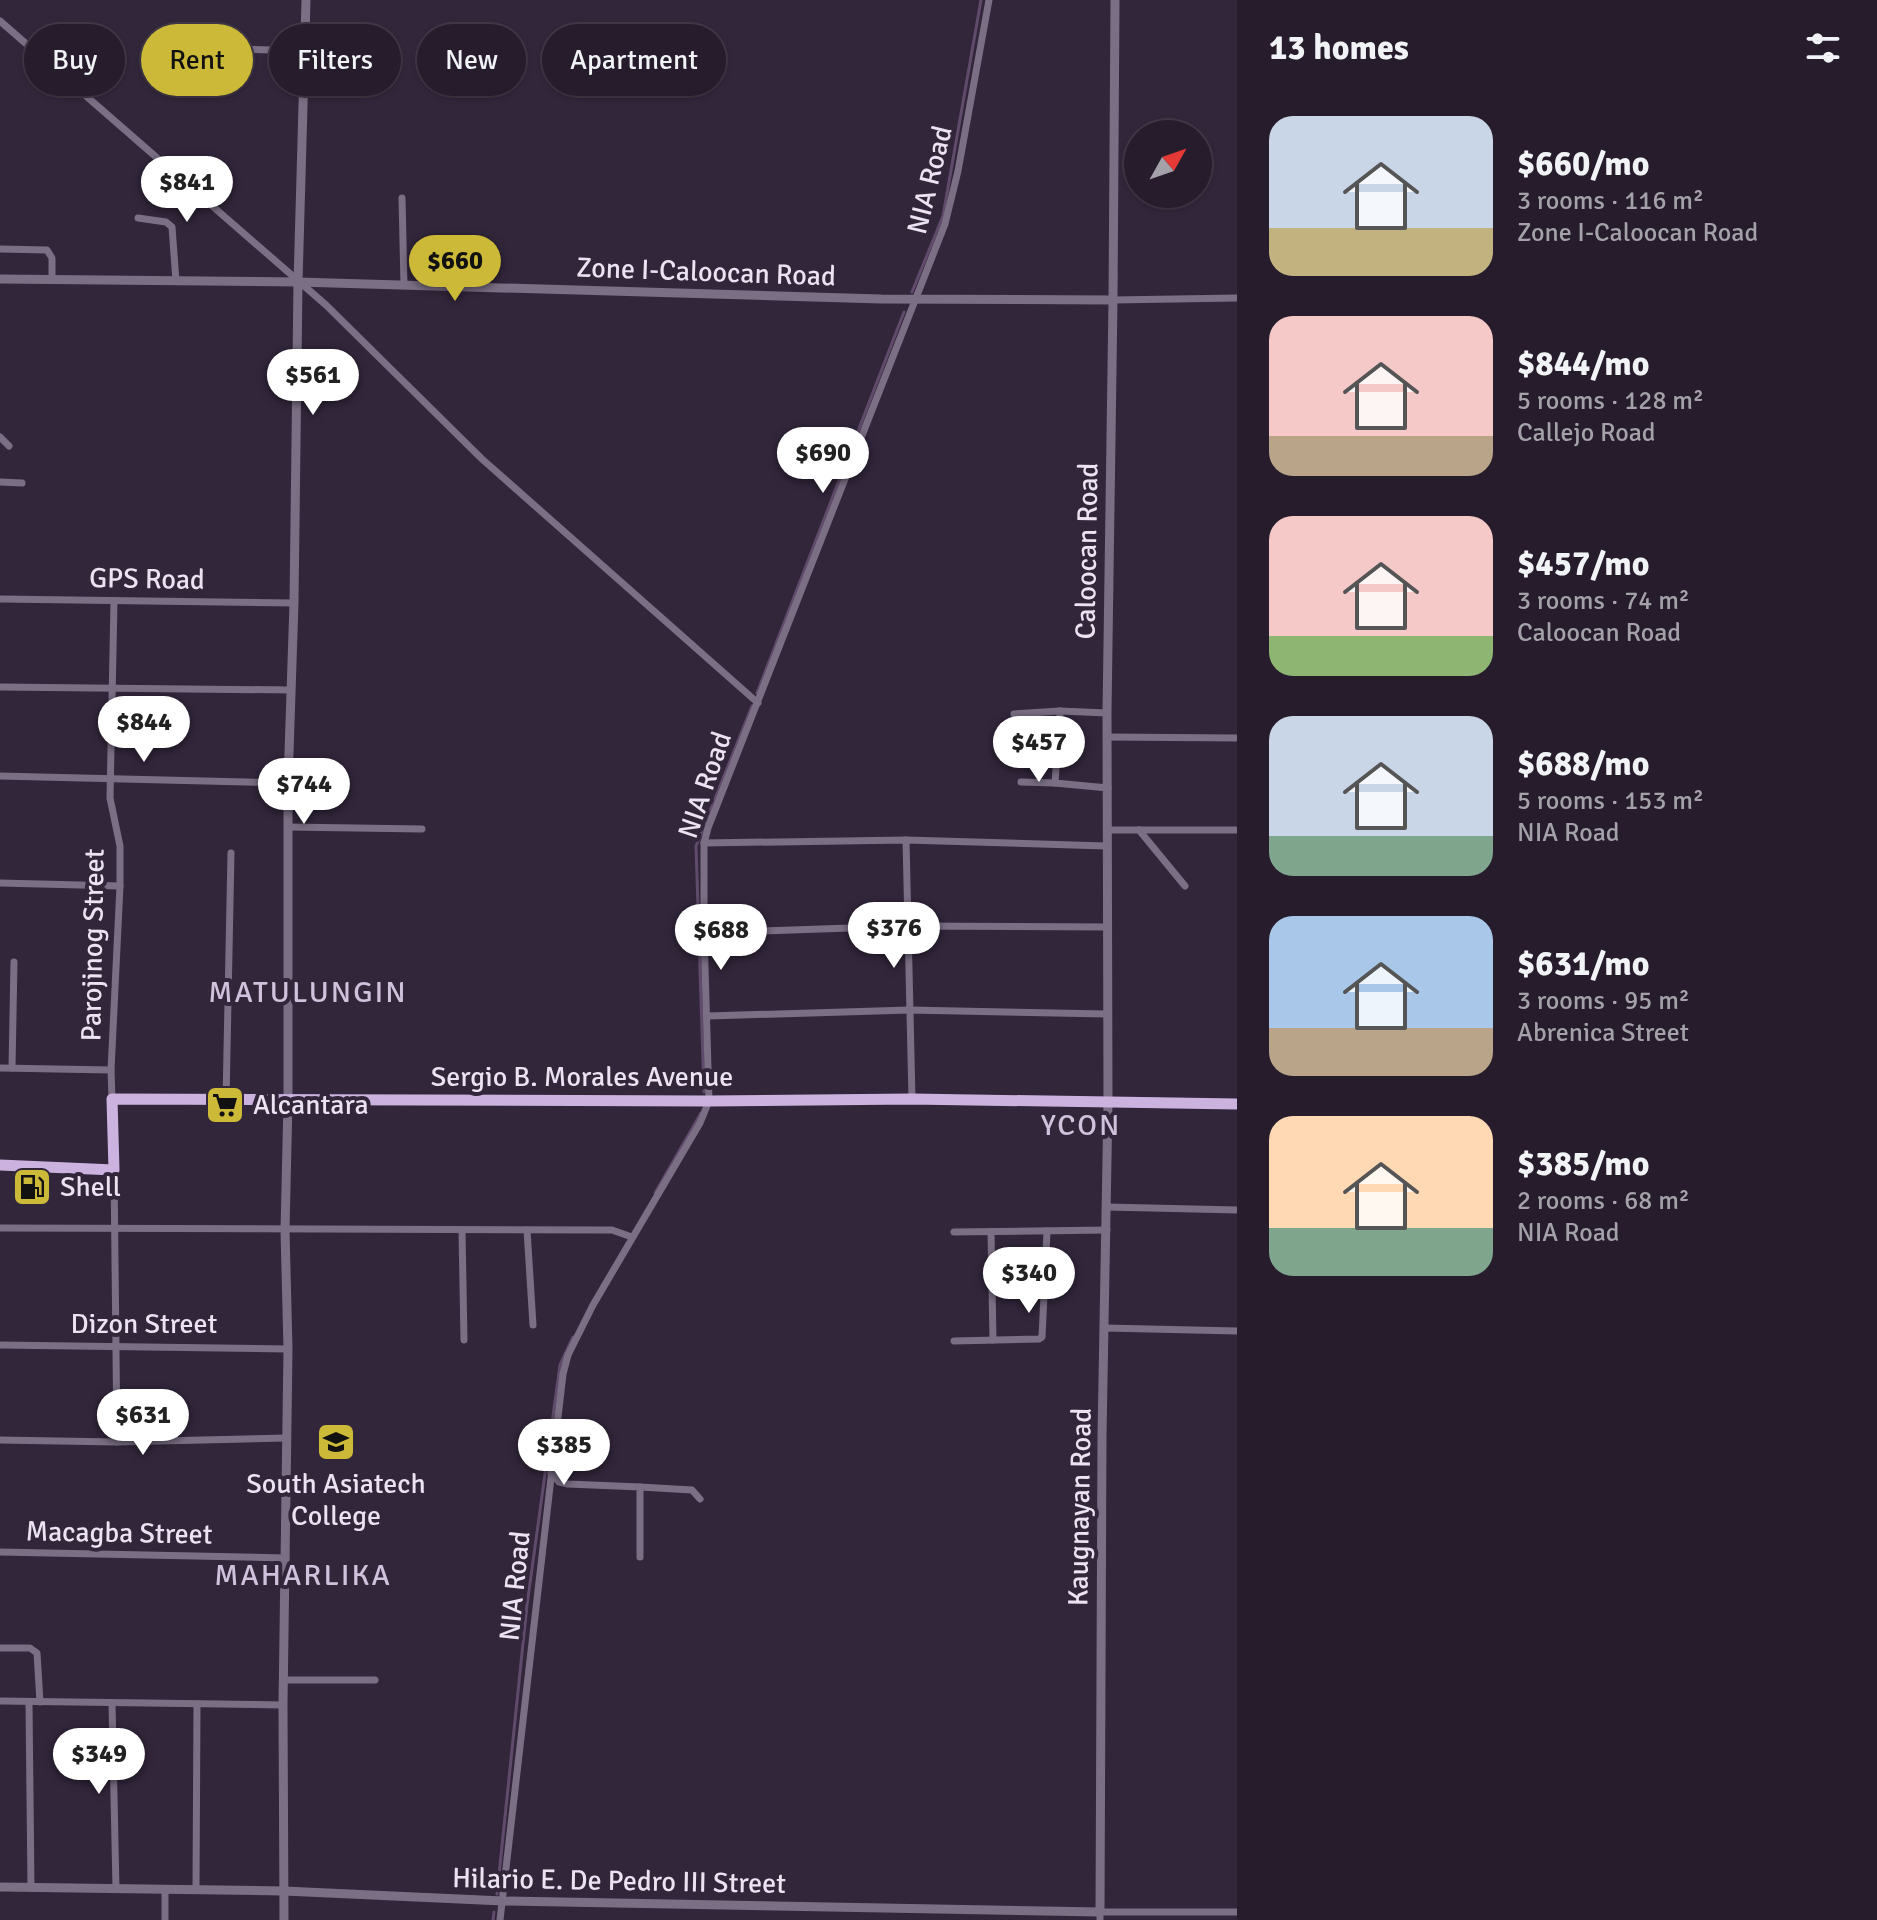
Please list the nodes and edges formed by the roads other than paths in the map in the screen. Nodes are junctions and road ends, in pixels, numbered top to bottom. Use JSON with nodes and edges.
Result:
{"nodes":[{"id":1,"x":306,"y":0,"type":"edge"},
{"id":2,"x":989,"y":0,"type":"edge"},
{"id":3,"x":1115,"y":0,"type":"edge"},
{"id":4,"x":0,"y":21,"type":"edge"},
{"id":5,"x":306,"y":24,"type":"edge"},
{"id":6,"x":304,"y":96,"type":"edge"},
{"id":7,"x":402,"y":198,"type":"dead end"},
{"id":8,"x":138,"y":218,"type":"dead end"},
{"id":9,"x":0,"y":249,"type":"edge"},
{"id":10,"x":0,"y":279,"type":"edge"},
{"id":11,"x":52,"y":280,"type":"junction"},
{"id":12,"x":176,"y":281,"type":"junction"},
{"id":13,"x":298,"y":282,"type":"junction"},
{"id":14,"x":404,"y":285,"type":"junction"},
{"id":15,"x":1237,"y":298,"type":"edge"},
{"id":16,"x":917,"y":299,"type":"junction"},
{"id":17,"x":1113,"y":300,"type":"junction"},
{"id":18,"x":0,"y":437,"type":"edge"},
{"id":19,"x":9,"y":446,"type":"dead end"},
{"id":20,"x":0,"y":482,"type":"edge"},
{"id":21,"x":22,"y":483,"type":"dead end"},
{"id":22,"x":0,"y":599,"type":"edge"},
{"id":23,"x":114,"y":601,"type":"junction"},
{"id":24,"x":294,"y":603,"type":"junction"},
{"id":25,"x":0,"y":687,"type":"edge"},
{"id":26,"x":113,"y":688,"type":"junction"},
{"id":27,"x":291,"y":690,"type":"junction"},
{"id":28,"x":758,"y":703,"type":"junction"},
{"id":29,"x":1060,"y":711,"type":"junction"},
{"id":30,"x":1107,"y":713,"type":"junction"},
{"id":31,"x":1014,"y":714,"type":"dead end"},
{"id":32,"x":1108,"y":737,"type":"junction"},
{"id":33,"x":1237,"y":738,"type":"edge"},
{"id":34,"x":0,"y":776,"type":"edge"},
{"id":35,"x":110,"y":778,"type":"junction"},
{"id":36,"x":1021,"y":782,"type":"dead end"},
{"id":37,"x":288,"y":783,"type":"junction"},
{"id":38,"x":1055,"y":783,"type":"junction"},
{"id":39,"x":1108,"y":788,"type":"junction"},
{"id":40,"x":288,"y":827,"type":"junction"},
{"id":41,"x":422,"y":829,"type":"dead end"},
{"id":42,"x":1108,"y":830,"type":"junction"},
{"id":43,"x":1139,"y":830,"type":"junction"},
{"id":44,"x":1237,"y":830,"type":"edge"},
{"id":45,"x":906,"y":840,"type":"junction"},
{"id":46,"x":704,"y":843,"type":"junction"},
{"id":47,"x":1106,"y":846,"type":"junction"},
{"id":48,"x":231,"y":853,"type":"dead end"},
{"id":49,"x":0,"y":883,"type":"edge"},
{"id":50,"x":120,"y":886,"type":"junction"},
{"id":51,"x":1185,"y":886,"type":"dead end"},
{"id":52,"x":909,"y":926,"type":"junction"},
{"id":53,"x":1106,"y":927,"type":"junction"},
{"id":54,"x":704,"y":933,"type":"junction"},
{"id":55,"x":14,"y":962,"type":"dead end"},
{"id":56,"x":909,"y":1010,"type":"junction"},
{"id":57,"x":1106,"y":1014,"type":"junction"},
{"id":58,"x":708,"y":1016,"type":"junction"},
{"id":59,"x":0,"y":1068,"type":"edge"},
{"id":60,"x":12,"y":1068,"type":"junction"},
{"id":61,"x":111,"y":1070,"type":"junction"},
{"id":62,"x":112,"y":1099,"type":"junction"},
{"id":63,"x":912,"y":1099,"type":"junction"},
{"id":64,"x":226,"y":1100,"type":"junction"},
{"id":65,"x":288,"y":1101,"type":"junction"},
{"id":66,"x":709,"y":1101,"type":"junction"},
{"id":67,"x":1108,"y":1103,"type":"junction"},
{"id":68,"x":1237,"y":1104,"type":"edge"},
{"id":69,"x":0,"y":1165,"type":"edge"},
{"id":70,"x":114,"y":1170,"type":"junction"},
{"id":71,"x":1107,"y":1207,"type":"junction"},
{"id":72,"x":1237,"y":1210,"type":"edge"},
{"id":73,"x":0,"y":1228,"type":"edge"},
{"id":74,"x":116,"y":1229,"type":"junction"},
{"id":75,"x":285,"y":1230,"type":"junction"},
{"id":76,"x":462,"y":1230,"type":"junction"},
{"id":77,"x":527,"y":1230,"type":"junction"},
{"id":78,"x":1107,"y":1230,"type":"junction"},
{"id":79,"x":1047,"y":1231,"type":"junction"},
{"id":80,"x":954,"y":1232,"type":"dead end"},
{"id":81,"x":991,"y":1232,"type":"junction"},
{"id":82,"x":628,"y":1236,"type":"junction"},
{"id":83,"x":533,"y":1325,"type":"dead end"},
{"id":84,"x":1105,"y":1328,"type":"junction"},
{"id":85,"x":1237,"y":1331,"type":"edge"},
{"id":86,"x":464,"y":1340,"type":"dead end"},
{"id":87,"x":993,"y":1340,"type":"junction"},
{"id":88,"x":954,"y":1341,"type":"dead end"},
{"id":89,"x":0,"y":1345,"type":"edge"},
{"id":90,"x":116,"y":1346,"type":"junction"},
{"id":91,"x":288,"y":1349,"type":"junction"},
{"id":92,"x":286,"y":1438,"type":"junction"},
{"id":93,"x":0,"y":1440,"type":"edge"},
{"id":94,"x":117,"y":1442,"type":"junction"},
{"id":95,"x":550,"y":1471,"type":"junction"},
{"id":96,"x":640,"y":1487,"type":"junction"},
{"id":97,"x":700,"y":1499,"type":"dead end"},
{"id":98,"x":0,"y":1552,"type":"edge"},
{"id":99,"x":640,"y":1557,"type":"dead end"},
{"id":100,"x":286,"y":1558,"type":"junction"},
{"id":101,"x":0,"y":1648,"type":"edge"},
{"id":102,"x":283,"y":1680,"type":"junction"},
{"id":103,"x":375,"y":1680,"type":"dead end"},
{"id":104,"x":0,"y":1701,"type":"edge"},
{"id":105,"x":29,"y":1702,"type":"junction"},
{"id":106,"x":40,"y":1702,"type":"junction"},
{"id":107,"x":112,"y":1703,"type":"junction"},
{"id":108,"x":197,"y":1704,"type":"junction"},
{"id":109,"x":283,"y":1705,"type":"junction"},
{"id":110,"x":0,"y":1887,"type":"edge"},
{"id":111,"x":31,"y":1888,"type":"junction"},
{"id":112,"x":116,"y":1889,"type":"junction"},
{"id":113,"x":165,"y":1889,"type":"junction"},
{"id":114,"x":196,"y":1890,"type":"junction"},
{"id":115,"x":284,"y":1891,"type":"junction"},
{"id":116,"x":503,"y":1901,"type":"junction"},
{"id":117,"x":1237,"y":1912,"type":"edge"},
{"id":118,"x":1100,"y":1916,"type":"edge"},
{"id":119,"x":165,"y":1920,"type":"edge"},
{"id":120,"x":284,"y":1920,"type":"edge"},
{"id":121,"x":500,"y":1920,"type":"edge"}],
"edges":[{"from":1,"to":5,"type":"street"},
{"from":2,"to":16,"type":"street","name":"NIA Road"},
{"from":3,"to":17,"type":"street","name":"Caloocan Road"},
{"from":4,"to":13,"type":"street"},
{"from":6,"to":13,"type":"street"},
{"from":7,"to":14,"type":"street"},
{"from":8,"to":12,"type":"street"},
{"from":9,"to":11,"type":"street"},
{"from":10,"to":11,"type":"street","name":"Zone I-Caloocan Road"},
{"from":11,"to":12,"type":"street","name":"Zone I-Caloocan Road"},
{"from":12,"to":13,"type":"street","name":"Zone I-Caloocan Road"},
{"from":13,"to":14,"type":"street","name":"Zone I-Caloocan Road"},
{"from":13,"to":24,"type":"street"},
{"from":13,"to":28,"type":"street"},
{"from":14,"to":16,"type":"street","name":"Zone I-Caloocan Road"},
{"from":15,"to":17,"type":"street"},
{"from":16,"to":17,"type":"street","name":"Zone I-Caloocan Road"},
{"from":16,"to":28,"type":"street","name":"NIA Road"},
{"from":17,"to":30,"type":"street","name":"Caloocan Road"},
{"from":18,"to":19,"type":"street"},
{"from":20,"to":21,"type":"street"},
{"from":22,"to":23,"type":"street","name":"GPS Road"},
{"from":23,"to":24,"type":"street","name":"GPS Road"},
{"from":23,"to":26,"type":"street","name":"Parojinog Street"},
{"from":24,"to":27,"type":"street"},
{"from":25,"to":26,"type":"street"},
{"from":26,"to":27,"type":"street"},
{"from":26,"to":35,"type":"street","name":"Parojinog Street"},
{"from":27,"to":37,"type":"street"},
{"from":28,"to":46,"type":"street","name":"NIA Road"},
{"from":29,"to":30,"type":"street"},
{"from":29,"to":31,"type":"street"},
{"from":29,"to":38,"type":"street"},
{"from":30,"to":32,"type":"street","name":"Caloocan Road"},
{"from":32,"to":33,"type":"street"},
{"from":32,"to":39,"type":"street","name":"Caloocan Road"},
{"from":34,"to":35,"type":"street"},
{"from":35,"to":37,"type":"street"},
{"from":35,"to":50,"type":"street","name":"Parojinog Street"},
{"from":36,"to":38,"type":"street"},
{"from":37,"to":40,"type":"street"},
{"from":38,"to":39,"type":"street"},
{"from":39,"to":42,"type":"street","name":"Caloocan Road"},
{"from":40,"to":41,"type":"street"},
{"from":40,"to":65,"type":"street"},
{"from":42,"to":43,"type":"street"},
{"from":42,"to":47,"type":"street","name":"Caloocan Road"},
{"from":43,"to":44,"type":"street"},
{"from":43,"to":51,"type":"street"},
{"from":45,"to":46,"type":"street"},
{"from":45,"to":47,"type":"street"},
{"from":45,"to":52,"type":"street"},
{"from":46,"to":54,"type":"street","name":"NIA Road"},
{"from":47,"to":53,"type":"street","name":"Caloocan Road"},
{"from":48,"to":64,"type":"street"},
{"from":49,"to":50,"type":"street"},
{"from":50,"to":61,"type":"street","name":"Parojinog Street"},
{"from":52,"to":53,"type":"street"},
{"from":52,"to":54,"type":"street"},
{"from":52,"to":56,"type":"street"},
{"from":53,"to":57,"type":"street","name":"Caloocan Road"},
{"from":54,"to":58,"type":"street","name":"NIA Road"},
{"from":55,"to":60,"type":"street"},
{"from":56,"to":57,"type":"street"},
{"from":56,"to":58,"type":"street"},
{"from":56,"to":63,"type":"street"},
{"from":57,"to":67,"type":"street","name":"Caloocan Road"},
{"from":58,"to":66,"type":"street","name":"NIA Road"},
{"from":59,"to":60,"type":"street"},
{"from":60,"to":61,"type":"street"},
{"from":61,"to":62,"type":"street","name":"Parojinog Street"},
{"from":62,"to":64,"type":"main road","name":"Sergio B. Morales Avenue"},
{"from":62,"to":70,"type":"main road"},
{"from":63,"to":66,"type":"main road","name":"Sergio B. Morales Avenue"},
{"from":63,"to":67,"type":"main road","name":"Sergio B. Morales Avenue"},
{"from":64,"to":65,"type":"main road","name":"Sergio B. Morales Avenue"},
{"from":65,"to":66,"type":"main road","name":"Sergio B. Morales Avenue"},
{"from":65,"to":75,"type":"street"},
{"from":66,"to":82,"type":"street","name":"NIA Road"},
{"from":67,"to":68,"type":"main road","name":"Sergio B. Morales Avenue"},
{"from":67,"to":71,"type":"street","name":"Kaugnayan Road"},
{"from":69,"to":70,"type":"main road"},
{"from":70,"to":74,"type":"street"},
{"from":71,"to":72,"type":"street"},
{"from":71,"to":78,"type":"street","name":"Kaugnayan Road"},
{"from":73,"to":74,"type":"street"},
{"from":74,"to":75,"type":"street"},
{"from":74,"to":90,"type":"street"},
{"from":75,"to":76,"type":"street"},
{"from":75,"to":91,"type":"street"},
{"from":76,"to":77,"type":"street"},
{"from":76,"to":86,"type":"street"},
{"from":77,"to":82,"type":"street"},
{"from":77,"to":83,"type":"street"},
{"from":78,"to":79,"type":"street"},
{"from":78,"to":84,"type":"street","name":"Kaugnayan Road"},
{"from":79,"to":81,"type":"street"},
{"from":79,"to":87,"type":"street"},
{"from":80,"to":81,"type":"street"},
{"from":81,"to":87,"type":"street"},
{"from":82,"to":95,"type":"street","name":"NIA Road"},
{"from":84,"to":85,"type":"street"},
{"from":84,"to":118,"type":"street","name":"Kaugnayan Road"},
{"from":87,"to":88,"type":"street"},
{"from":89,"to":90,"type":"street","name":"Dizon Street"},
{"from":90,"to":91,"type":"street","name":"Dizon Street"},
{"from":90,"to":94,"type":"street"},
{"from":91,"to":92,"type":"street"},
{"from":92,"to":94,"type":"street"},
{"from":92,"to":100,"type":"street"},
{"from":93,"to":94,"type":"street"},
{"from":95,"to":96,"type":"street"},
{"from":95,"to":116,"type":"street","name":"NIA Road"},
{"from":96,"to":97,"type":"street"},
{"from":96,"to":99,"type":"street"},
{"from":98,"to":100,"type":"street","name":"Macagba Street"},
{"from":100,"to":102,"type":"street"},
{"from":101,"to":106,"type":"street"},
{"from":102,"to":103,"type":"street"},
{"from":102,"to":109,"type":"street"},
{"from":104,"to":105,"type":"street"},
{"from":105,"to":106,"type":"street"},
{"from":105,"to":111,"type":"street"},
{"from":106,"to":107,"type":"street"},
{"from":107,"to":108,"type":"street"},
{"from":107,"to":112,"type":"street"},
{"from":108,"to":109,"type":"street"},
{"from":108,"to":114,"type":"street"},
{"from":109,"to":115,"type":"street"},
{"from":110,"to":111,"type":"street","name":"Hilario E. De Pedro III Street"},
{"from":111,"to":112,"type":"street","name":"Hilario E. De Pedro III Street"},
{"from":112,"to":113,"type":"street","name":"Hilario E. De Pedro III Street"},
{"from":113,"to":114,"type":"street","name":"Hilario E. De Pedro III Street"},
{"from":113,"to":119,"type":"street"},
{"from":114,"to":115,"type":"street","name":"Hilario E. De Pedro III Street"},
{"from":115,"to":116,"type":"street","name":"Hilario E. De Pedro III Street"},
{"from":115,"to":120,"type":"street"},
{"from":116,"to":118,"type":"street","name":"Hilario E. De Pedro III Street"},
{"from":116,"to":121,"type":"street","name":"NIA Road"},
{"from":117,"to":118,"type":"street","name":"Hilario E. De Pedro III Street"}]}
